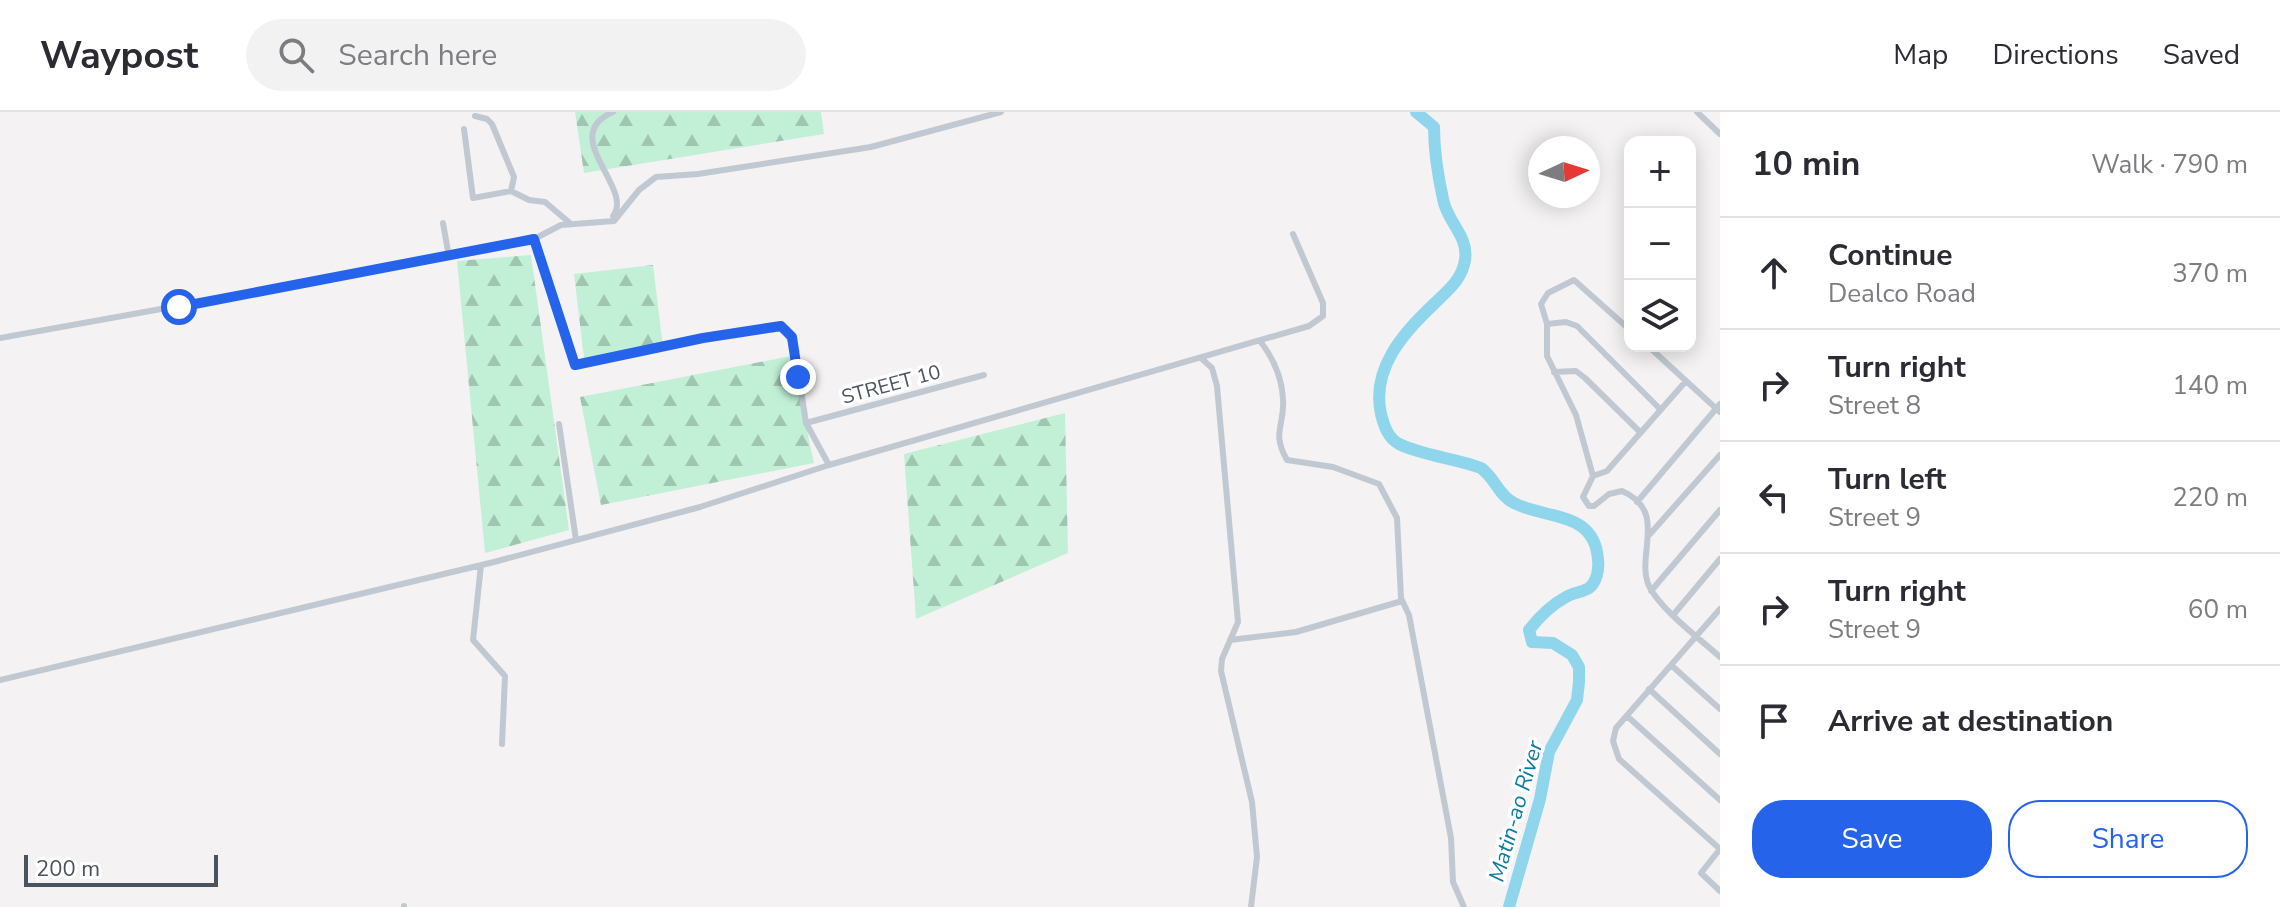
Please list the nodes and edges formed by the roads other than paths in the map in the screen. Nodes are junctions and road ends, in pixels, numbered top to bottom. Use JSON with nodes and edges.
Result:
{"nodes":[{"id":1,"x":613,"y":112,"type":"edge"},
{"id":2,"x":1001,"y":112,"type":"edge"},
{"id":3,"x":1697,"y":112,"type":"edge"},
{"id":4,"x":475,"y":116,"type":"dead end"},
{"id":5,"x":464,"y":129,"type":"dead end"},
{"id":6,"x":1720,"y":134,"type":"edge"},
{"id":7,"x":511,"y":191,"type":"junction"},
{"id":8,"x":443,"y":223,"type":"dead end"},
{"id":9,"x":572,"y":223,"type":"junction"},
{"id":10,"x":607,"y":223,"type":"junction"},
{"id":11,"x":1293,"y":234,"type":"dead end"},
{"id":12,"x":534,"y":239,"type":"junction"},
{"id":13,"x":449,"y":257,"type":"junction"},
{"id":14,"x":1547,"y":324,"type":"junction"},
{"id":15,"x":1624,"y":325,"type":"edge"},
{"id":16,"x":0,"y":338,"type":"edge"},
{"id":17,"x":1260,"y":341,"type":"junction"},
{"id":18,"x":1655,"y":352,"type":"edge"},
{"id":19,"x":1201,"y":358,"type":"junction"},
{"id":20,"x":1554,"y":372,"type":"junction"},
{"id":21,"x":984,"y":375,"type":"dead end"},
{"id":22,"x":1686,"y":381,"type":"junction"},
{"id":23,"x":1719,"y":408,"type":"edge"},
{"id":24,"x":1660,"y":409,"type":"junction"},
{"id":25,"x":806,"y":423,"type":"junction"},
{"id":26,"x":559,"y":424,"type":"dead end"},
{"id":27,"x":1640,"y":432,"type":"junction"},
{"id":28,"x":1720,"y":455,"type":"edge"},
{"id":29,"x":829,"y":465,"type":"junction"},
{"id":30,"x":1593,"y":476,"type":"junction"},
{"id":31,"x":1637,"y":502,"type":"junction"},
{"id":32,"x":1720,"y":510,"type":"edge"},
{"id":33,"x":1650,"y":534,"type":"junction"},
{"id":34,"x":576,"y":540,"type":"junction"},
{"id":35,"x":1720,"y":559,"type":"edge"},
{"id":36,"x":481,"y":565,"type":"junction"},
{"id":37,"x":1651,"y":591,"type":"junction"},
{"id":38,"x":1402,"y":601,"type":"junction"},
{"id":39,"x":1720,"y":609,"type":"edge"},
{"id":40,"x":1674,"y":614,"type":"junction"},
{"id":41,"x":1697,"y":636,"type":"junction"},
{"id":42,"x":1230,"y":640,"type":"junction"},
{"id":43,"x":1720,"y":657,"type":"edge"},
{"id":44,"x":1671,"y":665,"type":"junction"},
{"id":45,"x":0,"y":680,"type":"edge"},
{"id":46,"x":1649,"y":689,"type":"junction"},
{"id":47,"x":1720,"y":709,"type":"edge"},
{"id":48,"x":1627,"y":716,"type":"junction"},
{"id":49,"x":502,"y":744,"type":"dead end"},
{"id":50,"x":1720,"y":754,"type":"edge"},
{"id":51,"x":1720,"y":800,"type":"edge"},
{"id":52,"x":1720,"y":849,"type":"edge"},
{"id":53,"x":1720,"y":891,"type":"edge"},
{"id":54,"x":1251,"y":907,"type":"edge"},
{"id":55,"x":1464,"y":907,"type":"edge"}],
"edges":[{"from":1,"to":10,"type":"street"},
{"from":2,"to":10,"type":"street"},
{"from":3,"to":6,"type":"street"},
{"from":4,"to":7,"type":"street"},
{"from":5,"to":7,"type":"street"},
{"from":7,"to":9,"type":"street"},
{"from":8,"to":13,"type":"street"},
{"from":9,"to":10,"type":"street"},
{"from":9,"to":12,"type":"street"},
{"from":11,"to":17,"type":"street"},
{"from":12,"to":13,"type":"street"},
{"from":12,"to":25,"type":"street"},
{"from":13,"to":16,"type":"street"},
{"from":14,"to":15,"type":"street"},
{"from":14,"to":20,"type":"street"},
{"from":14,"to":24,"type":"street"},
{"from":17,"to":19,"type":"street"},
{"from":17,"to":38,"type":"street"},
{"from":18,"to":22,"type":"street"},
{"from":19,"to":29,"type":"street"},
{"from":19,"to":42,"type":"street"},
{"from":20,"to":27,"type":"street"},
{"from":20,"to":30,"type":"street"},
{"from":21,"to":25,"type":"street","name":"STREET 10"},
{"from":22,"to":23,"type":"street"},
{"from":22,"to":24,"type":"street"},
{"from":23,"to":31,"type":"street"},
{"from":24,"to":27,"type":"street"},
{"from":25,"to":29,"type":"street"},
{"from":26,"to":34,"type":"street"},
{"from":27,"to":30,"type":"street"},
{"from":28,"to":33,"type":"street"},
{"from":29,"to":34,"type":"street"},
{"from":30,"to":31,"type":"street"},
{"from":31,"to":33,"type":"street"},
{"from":32,"to":37,"type":"street"},
{"from":33,"to":37,"type":"street"},
{"from":34,"to":36,"type":"street"},
{"from":35,"to":40,"type":"street"},
{"from":36,"to":45,"type":"street"},
{"from":36,"to":49,"type":"street"},
{"from":37,"to":40,"type":"street"},
{"from":38,"to":42,"type":"street"},
{"from":38,"to":55,"type":"street"},
{"from":39,"to":41,"type":"street"},
{"from":40,"to":41,"type":"street"},
{"from":41,"to":43,"type":"street"},
{"from":41,"to":44,"type":"street"},
{"from":42,"to":54,"type":"street"},
{"from":44,"to":46,"type":"street"},
{"from":44,"to":47,"type":"street"},
{"from":46,"to":48,"type":"street"},
{"from":46,"to":50,"type":"street"},
{"from":48,"to":51,"type":"street"},
{"from":48,"to":52,"type":"street"},
{"from":52,"to":53,"type":"street"}]}
